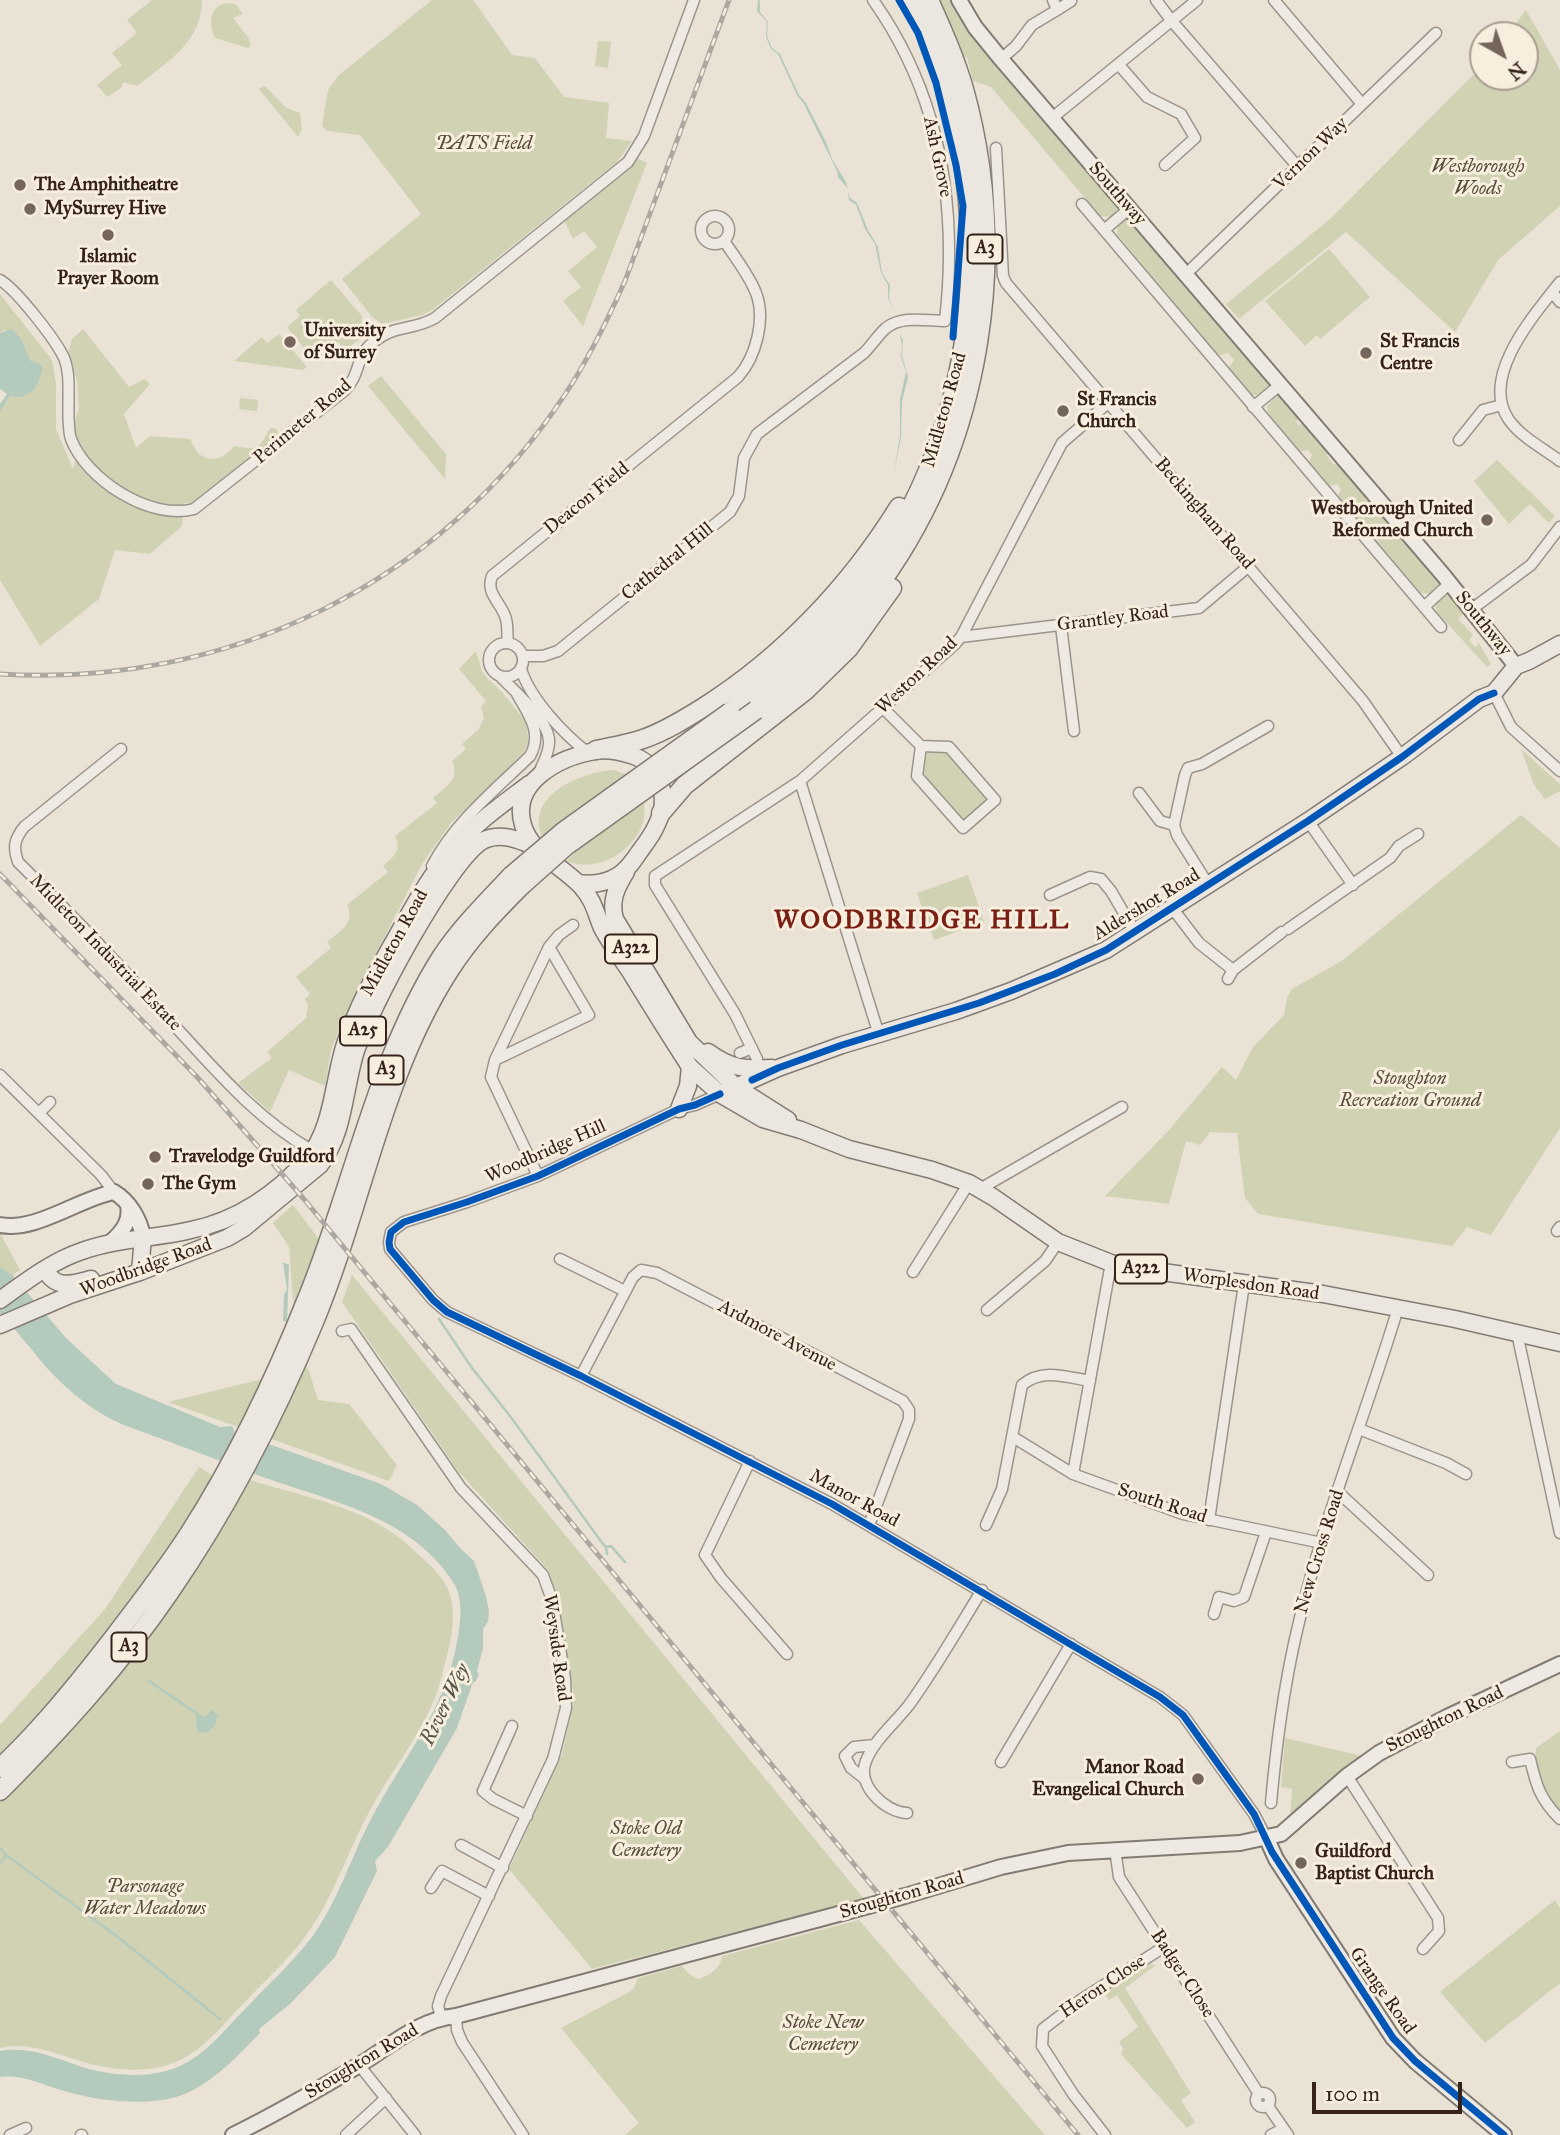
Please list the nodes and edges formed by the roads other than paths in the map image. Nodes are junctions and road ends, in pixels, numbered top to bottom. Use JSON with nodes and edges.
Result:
{"nodes":[{"id":1,"x":694,"y":0,"type":"edge"},
{"id":2,"x":873,"y":0,"type":"edge"},
{"id":3,"x":912,"y":0,"type":"edge"},
{"id":4,"x":929,"y":0,"type":"edge"},
{"id":5,"x":959,"y":0,"type":"edge"},
{"id":6,"x":1156,"y":0,"type":"edge"},
{"id":7,"x":1197,"y":0,"type":"edge"},
{"id":8,"x":1274,"y":0,"type":"edge"},
{"id":9,"x":1071,"y":1,"type":"edge"},
{"id":10,"x":1055,"y":5,"type":"edge"},
{"id":11,"x":1171,"y":20,"type":"junction"},
{"id":12,"x":1436,"y":33,"type":"dead end"},
{"id":13,"x":1001,"y":59,"type":"junction"},
{"id":14,"x":1119,"y":65,"type":"junction"},
{"id":15,"x":1362,"y":104,"type":"junction"},
{"id":16,"x":1052,"y":118,"type":"junction"},
{"id":17,"x":996,"y":148,"type":"dead end"},
{"id":18,"x":1165,"y":165,"type":"dead end"},
{"id":19,"x":1297,"y":166,"type":"junction"},
{"id":20,"x":1082,"y":204,"type":"dead end"},
{"id":21,"x":1129,"y":208,"type":"junction"},
{"id":22,"x":1104,"y":230,"type":"junction"},
{"id":23,"x":724,"y":241,"type":"dead end"},
{"id":24,"x":1186,"y":274,"type":"junction"},
{"id":25,"x":0,"y":280,"type":"edge"},
{"id":26,"x":1560,"y":282,"type":"edge"},
{"id":27,"x":1552,"y":292,"type":"junction"},
{"id":28,"x":1560,"y":302,"type":"edge"},
{"id":29,"x":956,"y":383,"type":"junction"},
{"id":30,"x":1280,"y":385,"type":"junction"},
{"id":31,"x":1109,"y":402,"type":"junction"},
{"id":32,"x":1502,"y":405,"type":"junction"},
{"id":33,"x":1254,"y":407,"type":"junction"},
{"id":34,"x":768,"y":425,"type":"joint"},
{"id":35,"x":1459,"y":440,"type":"dead end"},
{"id":36,"x":1560,"y":461,"type":"edge"},
{"id":37,"x":931,"y":498,"type":"junction"},
{"id":38,"x":1560,"y":527,"type":"edge"},
{"id":39,"x":1249,"y":566,"type":"junction"},
{"id":40,"x":1450,"y":583,"type":"junction"},
{"id":41,"x":1424,"y":607,"type":"junction"},
{"id":42,"x":1472,"y":609,"type":"junction"},
{"id":43,"x":1061,"y":626,"type":"junction"},
{"id":44,"x":1441,"y":627,"type":"dead end"},
{"id":45,"x":961,"y":637,"type":"junction"},
{"id":46,"x":508,"y":643,"type":"junction"},
{"id":47,"x":1560,"y":644,"type":"edge"},
{"id":48,"x":523,"y":656,"type":"junction"},
{"id":49,"x":1516,"y":666,"type":"junction"},
{"id":50,"x":521,"y":669,"type":"junction"},
{"id":51,"x":501,"y":677,"type":"junction"},
{"id":52,"x":1494,"y":693,"type":"junction"},
{"id":53,"x":517,"y":694,"type":"junction"},
{"id":54,"x":883,"y":708,"type":"junction"},
{"id":55,"x":1268,"y":726,"type":"dead end"},
{"id":56,"x":1074,"y":731,"type":"dead end"},
{"id":57,"x":921,"y":746,"type":"junction"},
{"id":58,"x":121,"y":749,"type":"dead end"},
{"id":59,"x":592,"y":752,"type":"junction"},
{"id":60,"x":1402,"y":757,"type":"junction"},
{"id":61,"x":1560,"y":771,"type":"edge"},
{"id":62,"x":535,"y":778,"type":"junction"},
{"id":63,"x":800,"y":781,"type":"junction"},
{"id":64,"x":1139,"y":793,"type":"dead end"},
{"id":65,"x":661,"y":813,"type":"junction"},
{"id":66,"x":1308,"y":821,"type":"junction"},
{"id":67,"x":1174,"y":825,"type":"junction"},
{"id":68,"x":1418,"y":834,"type":"dead end"},
{"id":69,"x":536,"y":847,"type":"junction"},
{"id":70,"x":628,"y":868,"type":"junction"},
{"id":71,"x":516,"y":881,"type":"junction"},
{"id":72,"x":578,"y":883,"type":"junction"},
{"id":73,"x":1353,"y":885,"type":"junction"},
{"id":74,"x":445,"y":886,"type":"junction"},
{"id":75,"x":1209,"y":886,"type":"junction"},
{"id":76,"x":1050,"y":895,"type":"dead end"},
{"id":77,"x":1173,"y":909,"type":"junction"},
{"id":78,"x":409,"y":914,"type":"junction"},
{"id":79,"x":573,"y":925,"type":"dead end"},
{"id":80,"x":602,"y":927,"type":"junction"},
{"id":81,"x":1135,"y":932,"type":"junction"},
{"id":82,"x":549,"y":947,"type":"junction"},
{"id":83,"x":677,"y":1025,"type":"junction"},
{"id":84,"x":879,"y":1035,"type":"junction"},
{"id":85,"x":751,"y":1048,"type":"junction"},
{"id":86,"x":740,"y":1053,"type":"dead end"},
{"id":87,"x":757,"y":1059,"type":"dead end"},
{"id":88,"x":495,"y":1060,"type":"junction"},
{"id":89,"x":690,"y":1067,"type":"junction"},
{"id":90,"x":778,"y":1068,"type":"junction"},
{"id":91,"x":0,"y":1075,"type":"edge"},
{"id":92,"x":736,"y":1087,"type":"junction"},
{"id":93,"x":720,"y":1094,"type":"junction"},
{"id":94,"x":50,"y":1102,"type":"dead end"},
{"id":95,"x":1122,"y":1107,"type":"dead end"},
{"id":96,"x":679,"y":1109,"type":"junction"},
{"id":97,"x":771,"y":1111,"type":"junction"},
{"id":98,"x":39,"y":1113,"type":"junction"},
{"id":99,"x":801,"y":1130,"type":"junction"},
{"id":100,"x":313,"y":1151,"type":"junction"},
{"id":101,"x":538,"y":1176,"type":"junction"},
{"id":102,"x":297,"y":1177,"type":"junction"},
{"id":103,"x":974,"y":1186,"type":"junction"},
{"id":104,"x":282,"y":1190,"type":"junction"},
{"id":105,"x":107,"y":1193,"type":"junction"},
{"id":106,"x":128,"y":1203,"type":"junction"},
{"id":107,"x":0,"y":1225,"type":"edge"},
{"id":108,"x":143,"y":1237,"type":"junction"},
{"id":109,"x":389,"y":1238,"type":"joint"},
{"id":110,"x":111,"y":1241,"type":"junction"},
{"id":111,"x":1058,"y":1242,"type":"junction"},
{"id":112,"x":560,"y":1259,"type":"dead end"},
{"id":113,"x":1111,"y":1263,"type":"junction"},
{"id":114,"x":46,"y":1269,"type":"junction"},
{"id":115,"x":140,"y":1272,"type":"junction"},
{"id":116,"x":913,"y":1272,"type":"dead end"},
{"id":117,"x":124,"y":1278,"type":"junction"},
{"id":118,"x":1244,"y":1283,"type":"junction"},
{"id":119,"x":625,"y":1291,"type":"junction"},
{"id":120,"x":0,"y":1300,"type":"edge"},
{"id":121,"x":1398,"y":1308,"type":"junction"},
{"id":122,"x":987,"y":1310,"type":"dead end"},
{"id":123,"x":0,"y":1325,"type":"edge"},
{"id":124,"x":342,"y":1331,"type":"dead end"},
{"id":125,"x":1517,"y":1333,"type":"junction"},
{"id":126,"x":1560,"y":1343,"type":"edge"},
{"id":127,"x":581,"y":1376,"type":"junction"},
{"id":128,"x":1090,"y":1381,"type":"junction"},
{"id":129,"x":261,"y":1421,"type":"junction"},
{"id":130,"x":1359,"y":1429,"type":"junction"},
{"id":131,"x":1013,"y":1437,"type":"junction"},
{"id":132,"x":750,"y":1461,"type":"junction"},
{"id":133,"x":1073,"y":1474,"type":"junction"},
{"id":134,"x":1466,"y":1474,"type":"dead end"},
{"id":135,"x":228,"y":1482,"type":"junction"},
{"id":136,"x":1338,"y":1492,"type":"junction"},
{"id":137,"x":1209,"y":1520,"type":"junction"},
{"id":138,"x":869,"y":1525,"type":"junction"},
{"id":139,"x":986,"y":1525,"type":"dead end"},
{"id":140,"x":1266,"y":1532,"type":"junction"},
{"id":141,"x":1560,"y":1533,"type":"edge"},
{"id":142,"x":1322,"y":1543,"type":"junction"},
{"id":143,"x":1428,"y":1575,"type":"dead end"},
{"id":144,"x":982,"y":1590,"type":"junction"},
{"id":145,"x":1214,"y":1614,"type":"dead end"},
{"id":146,"x":1070,"y":1644,"type":"junction"},
{"id":147,"x":787,"y":1654,"type":"dead end"},
{"id":148,"x":1560,"y":1664,"type":"edge"},
{"id":149,"x":512,"y":1726,"type":"dead end"},
{"id":150,"x":875,"y":1745,"type":"junction"},
{"id":151,"x":1001,"y":1762,"type":"dead end"},
{"id":152,"x":1512,"y":1762,"type":"dead end"},
{"id":153,"x":0,"y":1768,"type":"edge"},
{"id":154,"x":1347,"y":1776,"type":"junction"},
{"id":155,"x":865,"y":1779,"type":"junction"},
{"id":156,"x":0,"y":1791,"type":"edge"},
{"id":157,"x":1271,"y":1802,"type":"dead end"},
{"id":158,"x":907,"y":1813,"type":"dead end"},
{"id":159,"x":527,"y":1816,"type":"junction"},
{"id":160,"x":1560,"y":1819,"type":"edge"},
{"id":161,"x":1267,"y":1839,"type":"junction"},
{"id":162,"x":461,"y":1845,"type":"dead end"},
{"id":163,"x":1115,"y":1849,"type":"junction"},
{"id":164,"x":503,"y":1868,"type":"junction"},
{"id":165,"x":431,"y":1888,"type":"dead end"},
{"id":166,"x":489,"y":1896,"type":"junction"},
{"id":167,"x":1164,"y":1947,"type":"junction"},
{"id":168,"x":1423,"y":1949,"type":"dead end"},
{"id":169,"x":449,"y":2017,"type":"junction"},
{"id":170,"x":359,"y":2065,"type":"junction"},
{"id":171,"x":386,"y":2098,"type":"junction"},
{"id":172,"x":26,"y":2128,"type":"dead end"},
{"id":173,"x":1286,"y":2132,"type":"edge"},
{"id":174,"x":237,"y":2134,"type":"edge"},
{"id":175,"x":10,"y":2135,"type":"edge"},
{"id":176,"x":346,"y":2135,"type":"edge"},
{"id":177,"x":415,"y":2135,"type":"edge"},
{"id":178,"x":523,"y":2135,"type":"edge"},
{"id":179,"x":1105,"y":2135,"type":"edge"},
{"id":180,"x":1271,"y":2135,"type":"edge"},
{"id":181,"x":1504,"y":2135,"type":"edge"}],
"edges":[{"from":1,"to":25,"type":"street","name":"Perimeter Road"},
{"from":2,"to":34,"type":"street","name":"Ash Grove"},
{"from":3,"to":29,"type":"highway","name":"Midleton Road","number":"A3"},
{"from":4,"to":37,"type":"highway","name":"Midleton Road","number":"A3"},
{"from":5,"to":13,"type":"street","name":"Southway"},
{"from":6,"to":11,"type":"street"},
{"from":7,"to":11,"type":"street"},
{"from":8,"to":15,"type":"street"},
{"from":9,"to":10,"type":"street"},
{"from":10,"to":13,"type":"street"},
{"from":11,"to":14,"type":"street"},
{"from":11,"to":19,"type":"street"},
{"from":12,"to":15,"type":"street","name":"Vernon Way"},
{"from":13,"to":16,"type":"street","name":"Southway"},
{"from":14,"to":16,"type":"street"},
{"from":14,"to":18,"type":"street"},
{"from":15,"to":19,"type":"street","name":"Vernon Way"},
{"from":16,"to":21,"type":"street","name":"Southway"},
{"from":17,"to":31,"type":"street","name":"Beckingham Road"},
{"from":19,"to":24,"type":"street","name":"Vernon Way"},
{"from":20,"to":22,"type":"street","name":"Southway"},
{"from":21,"to":22,"type":"street"},
{"from":21,"to":24,"type":"street","name":"Southway"},
{"from":22,"to":33,"type":"street","name":"Southway"},
{"from":23,"to":46,"type":"street","name":"Deacon Field"},
{"from":24,"to":30,"type":"street","name":"Southway"},
{"from":26,"to":27,"type":"street"},
{"from":27,"to":28,"type":"street"},
{"from":27,"to":32,"type":"street"},
{"from":29,"to":59,"type":"highway"},
{"from":29,"to":71,"type":"highway","name":"Midleton Road","number":"A3","bridge":true},
{"from":30,"to":33,"type":"street"},
{"from":30,"to":40,"type":"street","name":"Southway"},
{"from":31,"to":39,"type":"street","name":"Beckingham Road"},
{"from":31,"to":45,"type":"street","name":"Weston Road"},
{"from":32,"to":35,"type":"street"},
{"from":32,"to":36,"type":"street"},
{"from":33,"to":41,"type":"street","name":"Southway"},
{"from":34,"to":48,"type":"street","name":"Cathedral Hill"},
{"from":37,"to":65,"type":"highway"},
{"from":37,"to":71,"type":"highway","name":"Midleton Road","number":"A3","bridge":true},
{"from":38,"to":42,"type":"street"},
{"from":39,"to":43,"type":"street","name":"Grantley Road"},
{"from":39,"to":60,"type":"street","name":"Beckingham Road"},
{"from":40,"to":41,"type":"street","name":"Southway"},
{"from":40,"to":42,"type":"street","name":"Southway"},
{"from":41,"to":44,"type":"street","name":"Southway"},
{"from":42,"to":49,"type":"street","name":"Southway"},
{"from":43,"to":45,"type":"street","name":"Grantley Road"},
{"from":43,"to":56,"type":"street"},
{"from":45,"to":54,"type":"street","name":"Weston Road"},
{"from":46,"to":48,"type":"street"},
{"from":46,"to":51,"type":"street"},
{"from":47,"to":49,"type":"main road","name":"Aldershot Road"},
{"from":48,"to":50,"type":"street"},
{"from":49,"to":52,"type":"main road","name":"Aldershot Road"},
{"from":50,"to":51,"type":"street"},
{"from":50,"to":59,"type":"street"},
{"from":51,"to":53,"type":"street"},
{"from":52,"to":60,"type":"main road","name":"Aldershot Road"},
{"from":52,"to":61,"type":"street"},
{"from":53,"to":62,"type":"street"},
{"from":53,"to":78,"type":"street"},
{"from":54,"to":57,"type":"street"},
{"from":54,"to":63,"type":"street","name":"Weston Road"},
{"from":55,"to":67,"type":"street"},
{"from":57,"to":57,"type":"street"},
{"from":58,"to":100,"type":"street","name":"Midleton Industrial Estate"},
{"from":59,"to":62,"type":"main road"},
{"from":59,"to":65,"type":"main road"},
{"from":60,"to":66,"type":"main road","name":"Aldershot Road"},
{"from":62,"to":69,"type":"main road"},
{"from":62,"to":78,"type":"main road","name":"Midleton Road","number":"A25"},
{"from":63,"to":84,"type":"street"},
{"from":63,"to":85,"type":"street","name":"Weston Road"},
{"from":64,"to":67,"type":"street"},
{"from":65,"to":70,"type":"main road"},
{"from":66,"to":73,"type":"street"},
{"from":66,"to":75,"type":"main road","name":"Aldershot Road"},
{"from":67,"to":75,"type":"street"},
{"from":68,"to":73,"type":"street"},
{"from":69,"to":72,"type":"main road"},
{"from":69,"to":74,"type":"main road","name":"Midleton Road","number":"A25"},
{"from":70,"to":72,"type":"main road"},
{"from":70,"to":83,"type":"main road","name":"Worplesdon Road","number":"A322"},
{"from":71,"to":129,"type":"highway","number":"A3"},
{"from":71,"to":129,"type":"highway","number":"A3"},
{"from":72,"to":80,"type":"main road","name":"Worplesdon Road"},
{"from":73,"to":77,"type":"street"},
{"from":74,"to":80,"type":"main road"},
{"from":74,"to":102,"type":"main road","name":"Midleton Road","number":"A25"},
{"from":75,"to":77,"type":"main road","name":"Aldershot Road"},
{"from":76,"to":81,"type":"street"},
{"from":77,"to":81,"type":"main road","name":"Aldershot Road"},
{"from":78,"to":100,"type":"main road","name":"Midleton Road","number":"A25"},
{"from":79,"to":82,"type":"street"},
{"from":80,"to":89,"type":"main road","name":"Worplesdon Road"},
{"from":81,"to":84,"type":"main road","name":"Aldershot Road"},
{"from":82,"to":88,"type":"street"},
{"from":82,"to":88,"type":"street"},
{"from":83,"to":90,"type":"main road"},
{"from":83,"to":92,"type":"main road","name":"Worplesdon Road"},
{"from":84,"to":90,"type":"main road","name":"Aldershot Road"},
{"from":85,"to":86,"type":"street"},
{"from":85,"to":87,"type":"street"},
{"from":88,"to":101,"type":"street"},
{"from":89,"to":93,"type":"main road","name":"Worplesdon Road"},
{"from":89,"to":96,"type":"main road"},
{"from":90,"to":92,"type":"main road"},
{"from":90,"to":97,"type":"main road"},
{"from":91,"to":98,"type":"street"},
{"from":92,"to":93,"type":"main road"},
{"from":92,"to":97,"type":"main road","name":"Worplesdon Road"},
{"from":93,"to":96,"type":"street","name":"Woodbridge Hill"},
{"from":93,"to":99,"type":"main road","name":"Worplesdon Road"},
{"from":94,"to":98,"type":"street"},
{"from":95,"to":103,"type":"street"},
{"from":96,"to":101,"type":"street","name":"Woodbridge Hill"},
{"from":97,"to":99,"type":"main road","name":"Worplesdon Road"},
{"from":98,"to":105,"type":"street"},
{"from":99,"to":103,"type":"main road","name":"Worplesdon Road","number":"A322"},
{"from":100,"to":102,"type":"main road","name":"Midleton Road","number":"A25"},
{"from":101,"to":109,"type":"street","name":"Woodbridge Hill"},
{"from":102,"to":104,"type":"main road","number":"A25"},
{"from":103,"to":111,"type":"main road","name":"Worplesdon Road","number":"A322"},
{"from":103,"to":116,"type":"street"},
{"from":104,"to":108,"type":"main road","name":"Woodbridge Road","number":"A25"},
{"from":104,"to":115,"type":"main road","name":"Woodbridge Road","number":"A25"},
{"from":105,"to":106,"type":"street"},
{"from":105,"to":107,"type":"street"},
{"from":106,"to":108,"type":"street"},
{"from":106,"to":110,"type":"street"},
{"from":108,"to":110,"type":"main road","name":"Woodbridge Road","number":"A25"},
{"from":108,"to":115,"type":"main road"},
{"from":109,"to":127,"type":"street","name":"Manor Road"},
{"from":110,"to":114,"type":"main road","name":"Woodbridge Road","number":"A25"},
{"from":111,"to":113,"type":"main road","name":"Worplesdon Road","number":"A322"},
{"from":111,"to":122,"type":"street"},
{"from":112,"to":119,"type":"street"},
{"from":113,"to":118,"type":"main road","name":"Worplesdon Road","number":"A322"},
{"from":113,"to":128,"type":"street"},
{"from":114,"to":117,"type":"main road","number":"A25"},
{"from":114,"to":120,"type":"main road","name":"Woodbridge Road","number":"A25"},
{"from":115,"to":117,"type":"main road","name":"Woodbridge Road","number":"A25"},
{"from":117,"to":123,"type":"main road","name":"Woodbridge Road","number":"A25"},
{"from":118,"to":121,"type":"main road","name":"Worplesdon Road","number":"A322"},
{"from":118,"to":137,"type":"street"},
{"from":119,"to":127,"type":"street","name":"Ardmore Avenue"},
{"from":119,"to":138,"type":"street","name":"Ardmore Avenue"},
{"from":121,"to":125,"type":"main road","name":"Worplesdon Road","number":"A322"},
{"from":121,"to":130,"type":"street","name":"New Cross Road"},
{"from":124,"to":159,"type":"street","name":"Weyside Road"},
{"from":125,"to":126,"type":"main road","name":"Worplesdon Road","number":"A322"},
{"from":125,"to":141,"type":"street"},
{"from":127,"to":132,"type":"street","name":"Manor Road"},
{"from":128,"to":131,"type":"street"},
{"from":128,"to":133,"type":"street"},
{"from":129,"to":135,"type":"highway","number":"A3"},
{"from":130,"to":134,"type":"street"},
{"from":130,"to":136,"type":"street","name":"New Cross Road"},
{"from":131,"to":133,"type":"street","name":"South Road"},
{"from":131,"to":139,"type":"street"},
{"from":132,"to":138,"type":"street","name":"Manor Road"},
{"from":132,"to":147,"type":"street"},
{"from":133,"to":137,"type":"street","name":"South Road"},
{"from":135,"to":153,"type":"highway","number":"A3"},
{"from":135,"to":156,"type":"highway","number":"A3"},
{"from":136,"to":142,"type":"street","name":"New Cross Road"},
{"from":136,"to":143,"type":"street"},
{"from":137,"to":140,"type":"street","name":"South Road"},
{"from":138,"to":144,"type":"street","name":"Manor Road"},
{"from":140,"to":142,"type":"street","name":"South Road"},
{"from":140,"to":145,"type":"street"},
{"from":142,"to":157,"type":"street","name":"New Cross Road"},
{"from":144,"to":146,"type":"street","name":"Manor Road"},
{"from":144,"to":150,"type":"street"},
{"from":146,"to":151,"type":"street"},
{"from":146,"to":161,"type":"street","name":"Manor Road"},
{"from":148,"to":154,"type":"street","name":"Stoughton Road"},
{"from":149,"to":159,"type":"street"},
{"from":150,"to":155,"type":"street"},
{"from":150,"to":155,"type":"street"},
{"from":152,"to":160,"type":"street"},
{"from":154,"to":161,"type":"street","name":"Stoughton Road"},
{"from":154,"to":168,"type":"street"},
{"from":155,"to":158,"type":"street"},
{"from":159,"to":164,"type":"street","name":"Weyside Road"},
{"from":161,"to":163,"type":"street","name":"Stoughton Road"},
{"from":161,"to":181,"type":"street","name":"Grange Road"},
{"from":162,"to":164,"type":"street"},
{"from":163,"to":167,"type":"street","name":"Badger Close"},
{"from":163,"to":169,"type":"street","name":"Stoughton Road","bridge":true},
{"from":164,"to":166,"type":"street","name":"Weyside Road"},
{"from":165,"to":166,"type":"street"},
{"from":166,"to":169,"type":"street","name":"Weyside Road"},
{"from":167,"to":173,"type":"street","name":"Badger Close"},
{"from":167,"to":179,"type":"street","name":"Heron Close"},
{"from":169,"to":170,"type":"street","name":"Stoughton Road"},
{"from":169,"to":178,"type":"street"},
{"from":170,"to":171,"type":"street"},
{"from":170,"to":174,"type":"street","name":"Stoughton Road"},
{"from":171,"to":176,"type":"street"},
{"from":171,"to":177,"type":"street"},
{"from":172,"to":175,"type":"street"},
{"from":173,"to":180,"type":"street","name":"Badger Close"}]}
